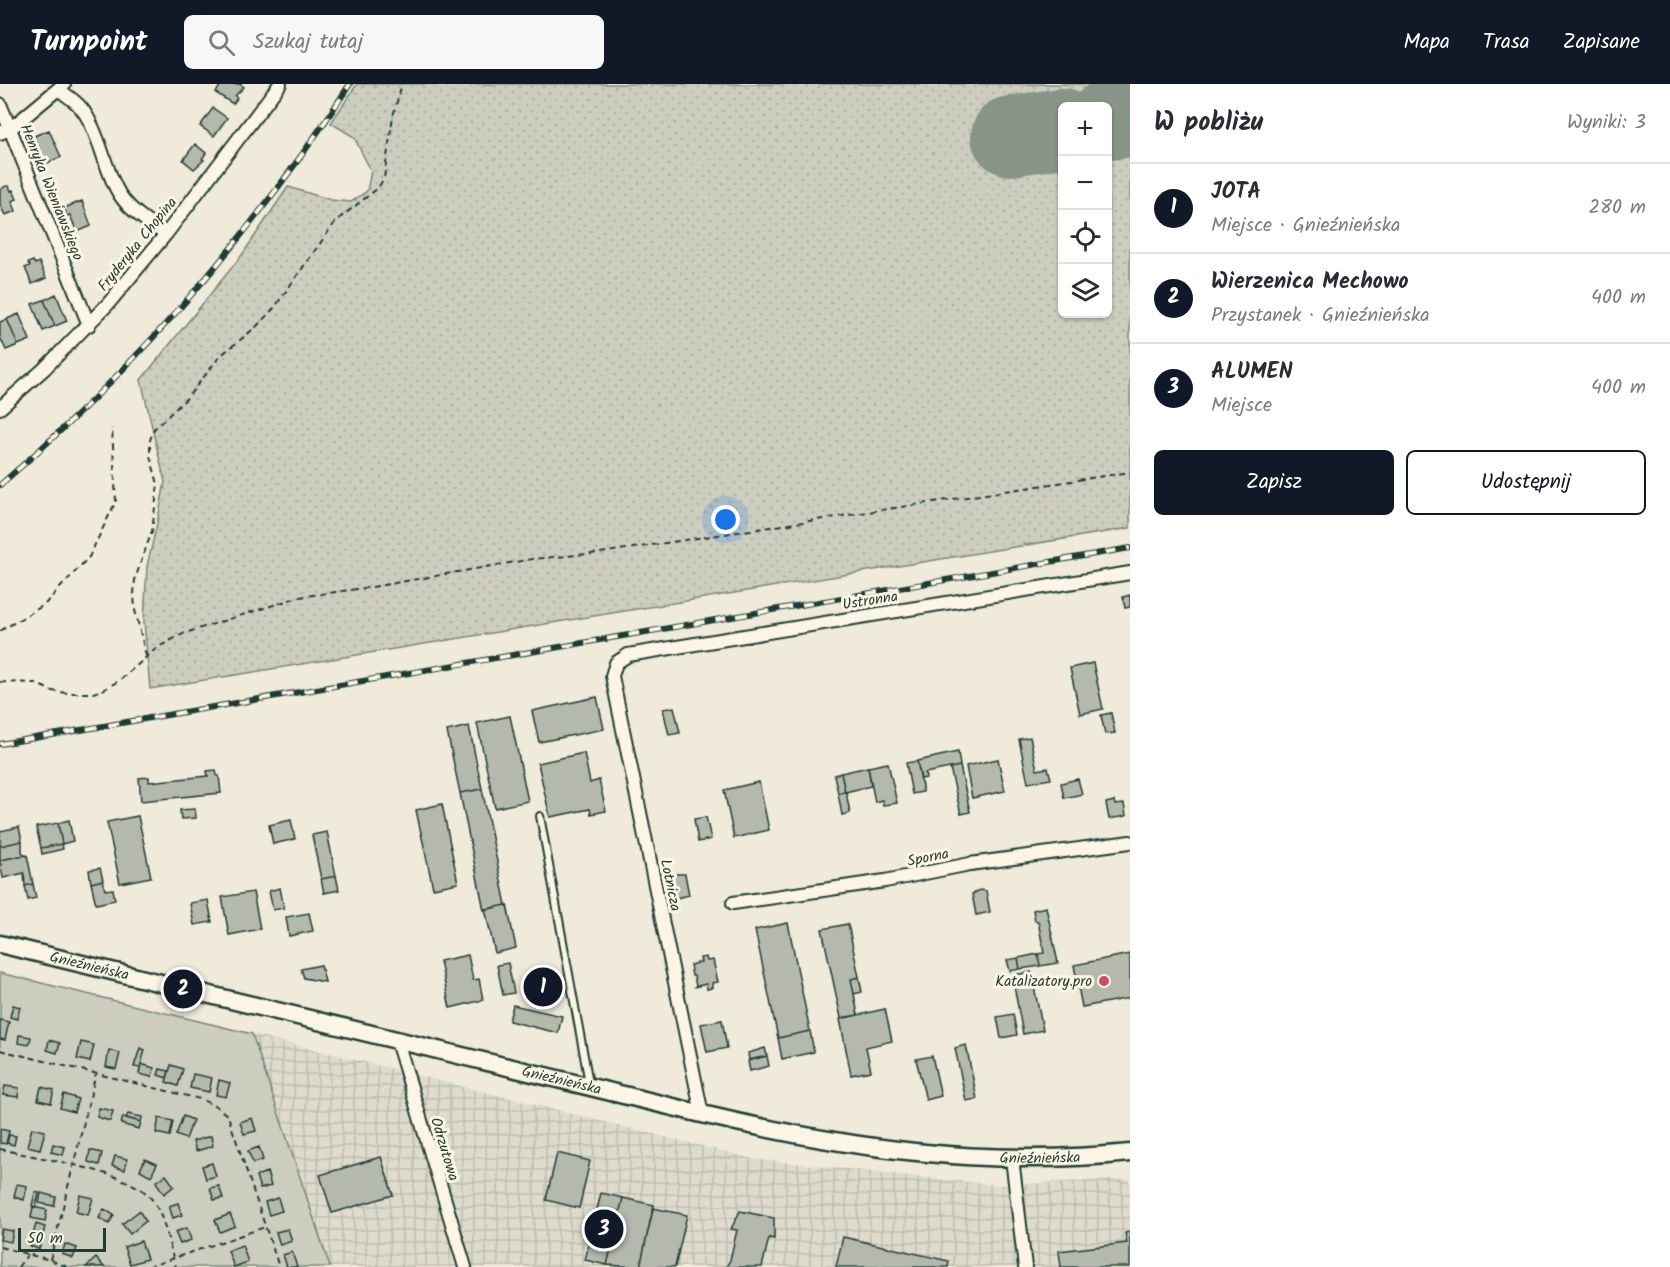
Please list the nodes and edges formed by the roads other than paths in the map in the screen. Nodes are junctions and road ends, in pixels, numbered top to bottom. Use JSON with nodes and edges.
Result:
{"nodes":[{"id":1,"x":280,"y":84,"type":"edge"},
{"id":2,"x":62,"y":87,"type":"edge"},
{"id":3,"x":0,"y":104,"type":"edge"},
{"id":4,"x":5,"y":131,"type":"edge"},
{"id":5,"x":166,"y":234,"type":"junction"},
{"id":6,"x":89,"y":326,"type":"junction"},
{"id":7,"x":0,"y":408,"type":"edge"},
{"id":8,"x":1130,"y":573,"type":"edge"},
{"id":9,"x":616,"y":663,"type":"joint"},
{"id":10,"x":540,"y":816,"type":"dead end"},
{"id":11,"x":1130,"y":842,"type":"edge"},
{"id":12,"x":733,"y":903,"type":"dead end"},
{"id":13,"x":0,"y":944,"type":"edge"},
{"id":14,"x":397,"y":1041,"type":"junction"},
{"id":15,"x":590,"y":1087,"type":"junction"},
{"id":16,"x":702,"y":1114,"type":"junction"},
{"id":17,"x":1130,"y":1153,"type":"edge"},
{"id":18,"x":1012,"y":1158,"type":"junction"},
{"id":19,"x":465,"y":1267,"type":"edge"},
{"id":20,"x":1025,"y":1267,"type":"edge"}],
"edges":[{"from":1,"to":5,"type":"street","name":"Fryderyka Chopina"},
{"from":2,"to":4,"type":"street"},
{"from":2,"to":5,"type":"street"},
{"from":3,"to":4,"type":"street","name":"Henryka Wieniawskiego"},
{"from":4,"to":6,"type":"street","name":"Henryka Wieniawskiego"},
{"from":5,"to":6,"type":"street","name":"Fryderyka Chopina"},
{"from":6,"to":7,"type":"street","name":"Fryderyka Chopina"},
{"from":8,"to":9,"type":"street","name":"Ustronna"},
{"from":9,"to":16,"type":"street","name":"Lotnicza"},
{"from":10,"to":15,"type":"lane"},
{"from":11,"to":12,"type":"street","name":"Sporna"},
{"from":13,"to":14,"type":"main road","name":"Gnieźnieńska"},
{"from":14,"to":15,"type":"main road","name":"Gnieźnieńska"},
{"from":14,"to":19,"type":"street","name":"Odrzutowa"},
{"from":15,"to":16,"type":"main road","name":"Gnieźnieńska"},
{"from":16,"to":18,"type":"main road","name":"Gnieźnieńska"},
{"from":17,"to":18,"type":"main road","name":"Gnieźnieńska"},
{"from":18,"to":20,"type":"street"}]}
